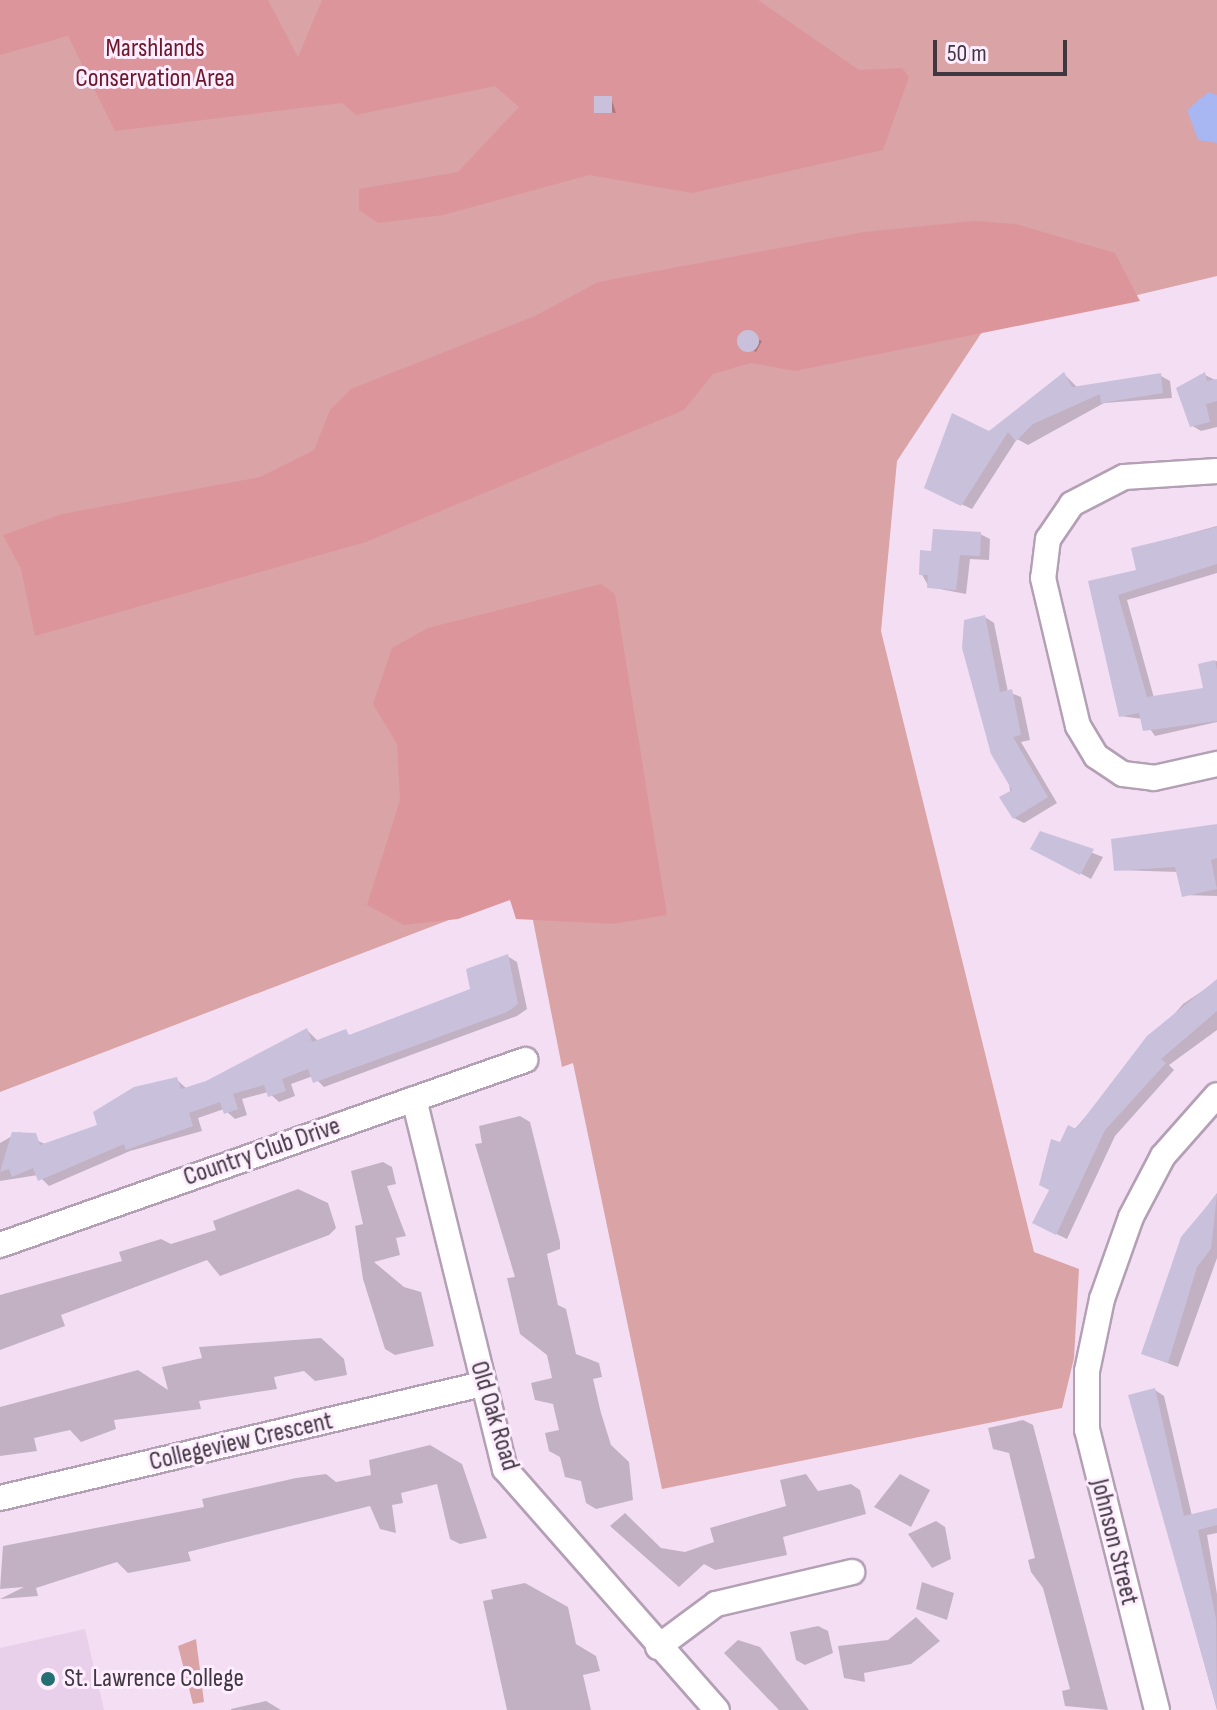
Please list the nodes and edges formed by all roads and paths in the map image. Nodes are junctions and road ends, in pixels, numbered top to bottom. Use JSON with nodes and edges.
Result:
{"nodes":[{"id":1,"x":1217,"y":471,"type":"edge"},
{"id":2,"x":1217,"y":764,"type":"edge"},
{"id":3,"x":525,"y":1060,"type":"dead end"},
{"id":4,"x":1217,"y":1095,"type":"edge"},
{"id":5,"x":414,"y":1099,"type":"junction"},
{"id":6,"x":0,"y":1245,"type":"edge"},
{"id":7,"x":482,"y":1384,"type":"junction"},
{"id":8,"x":0,"y":1498,"type":"edge"},
{"id":9,"x":852,"y":1572,"type":"dead end"},
{"id":10,"x":658,"y":1647,"type":"junction"},
{"id":11,"x":717,"y":1710,"type":"edge"},
{"id":12,"x":1157,"y":1710,"type":"edge"}],
"edges":[{"from":1,"to":2,"type":"street"},
{"from":3,"to":5,"type":"street","name":"Country Club Drive"},
{"from":4,"to":12,"type":"street","name":"Johnson Street"},
{"from":5,"to":6,"type":"street","name":"Country Club Drive"},
{"from":5,"to":7,"type":"street","name":"Old Oak Road"},
{"from":7,"to":8,"type":"street","name":"Collegeview Crescent"},
{"from":7,"to":10,"type":"street","name":"Old Oak Road"},
{"from":9,"to":10,"type":"street"},
{"from":10,"to":11,"type":"street","name":"Old Oak Road"}]}
